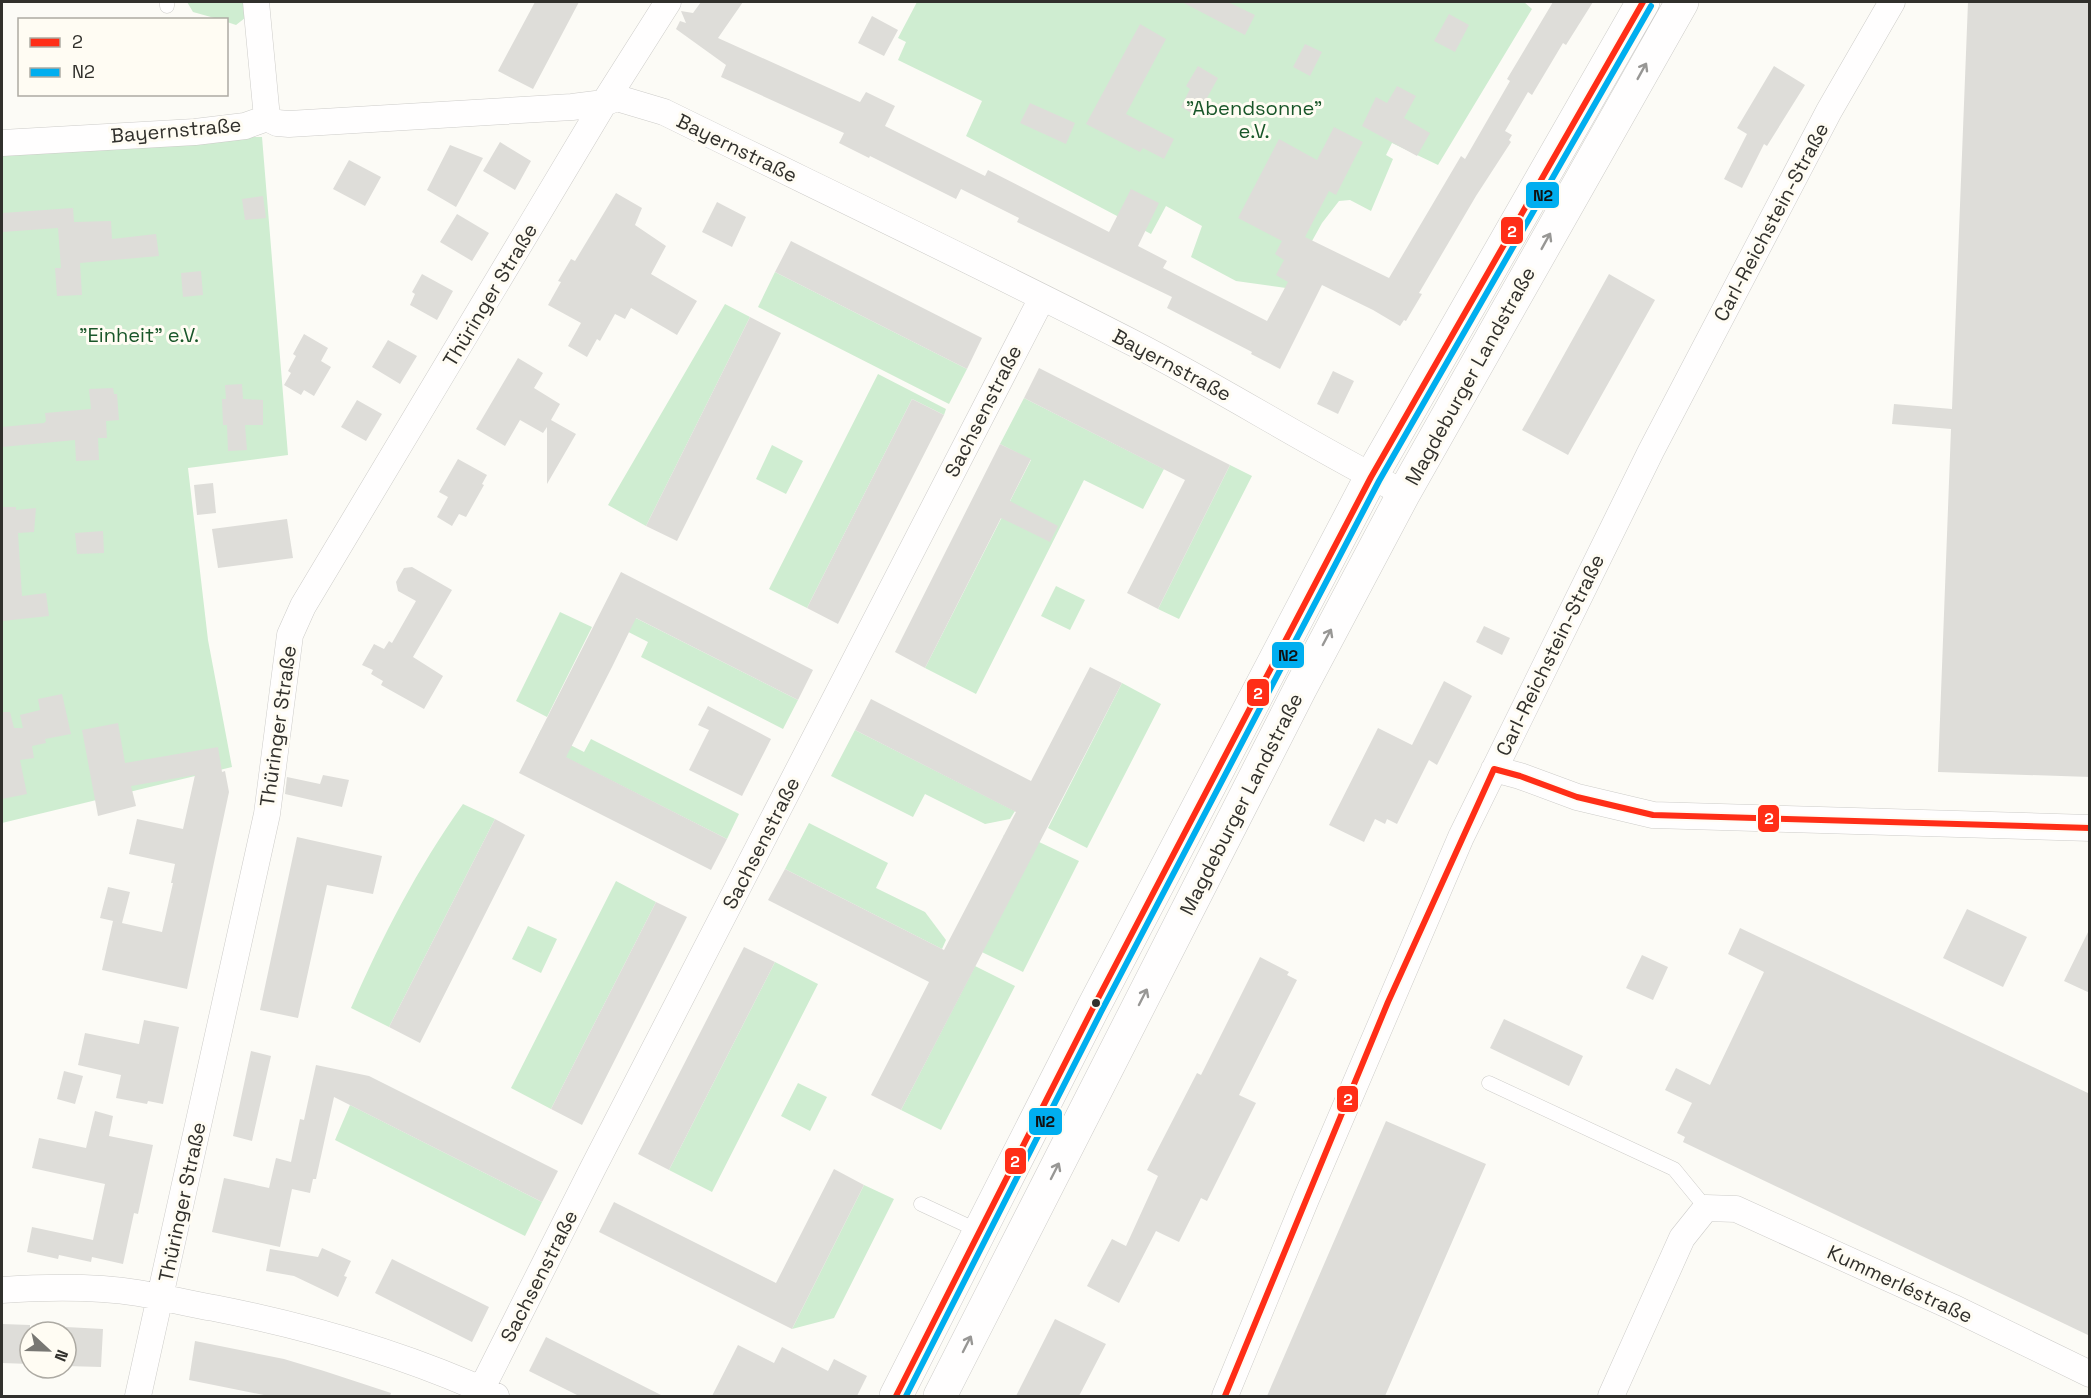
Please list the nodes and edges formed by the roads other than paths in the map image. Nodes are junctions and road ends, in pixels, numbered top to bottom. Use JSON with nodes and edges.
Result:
{"nodes":[{"id":1,"x":256,"y":2,"type":"edge"},
{"id":2,"x":668,"y":2,"type":"edge"},
{"id":3,"x":1643,"y":2,"type":"edge"},
{"id":4,"x":1682,"y":2,"type":"edge"},
{"id":5,"x":1892,"y":2,"type":"edge"},
{"id":6,"x":604,"y":103,"type":"junction"},
{"id":7,"x":267,"y":118,"type":"junction"},
{"id":8,"x":2,"y":143,"type":"edge"},
{"id":9,"x":1042,"y":298,"type":"junction"},
{"id":10,"x":1371,"y":477,"type":"junction"},
{"id":11,"x":1404,"y":493,"type":"junction"},
{"id":12,"x":1494,"y":769,"type":"junction"},
{"id":13,"x":2090,"y":828,"type":"edge"},
{"id":14,"x":1489,"y":1083,"type":"dead end"},
{"id":15,"x":921,"y":1204,"type":"dead end"},
{"id":16,"x":1706,"y":1208,"type":"junction"},
{"id":17,"x":981,"y":1232,"type":"junction"},
{"id":18,"x":2,"y":1290,"type":"edge"},
{"id":19,"x":160,"y":1298,"type":"junction"},
{"id":20,"x":2090,"y":1374,"type":"edge"},
{"id":21,"x":489,"y":1393,"type":"edge"},
{"id":22,"x":138,"y":1396,"type":"edge"},
{"id":23,"x":896,"y":1396,"type":"edge"},
{"id":24,"x":940,"y":1396,"type":"edge"},
{"id":25,"x":1226,"y":1396,"type":"edge"},
{"id":26,"x":1611,"y":1396,"type":"edge"}],
"edges":[{"from":1,"to":7,"type":"street"},
{"from":2,"to":6,"type":"street","name":"Thüringer Straße"},
{"from":3,"to":10,"type":"main road","name":"Magdeburger Landstraße"},
{"from":11,"to":4,"type":"main road","name":"Magdeburger Landstraße","one_way":true},
{"from":5,"to":12,"type":"street","name":"Carl-Reichstein-Straße"},
{"from":6,"to":7,"type":"street","name":"Bayernstraße"},
{"from":6,"to":9,"type":"street","name":"Bayernstraße"},
{"from":6,"to":19,"type":"street","name":"Thüringer Straße"},
{"from":7,"to":8,"type":"street","name":"Bayernstraße"},
{"from":9,"to":10,"type":"street","name":"Bayernstraße"},
{"from":9,"to":21,"type":"street","name":"Sachsenstraße"},
{"from":10,"to":11,"type":"street","name":"Bayernstraße"},
{"from":10,"to":17,"type":"main road","name":"Magdeburger Landstraße"},
{"from":24,"to":11,"type":"main road","name":"Magdeburger Landstraße","one_way":true},
{"from":12,"to":13,"type":"street"},
{"from":12,"to":25,"type":"street","name":"Carl-Reichstein-Straße"},
{"from":14,"to":16,"type":"lane"},
{"from":15,"to":17,"type":"lane"},
{"from":16,"to":20,"type":"street","name":"Kummerléstraße"},
{"from":16,"to":26,"type":"street"},
{"from":17,"to":23,"type":"main road","name":"Magdeburger Landstraße"},
{"from":18,"to":19,"type":"street"},
{"from":19,"to":21,"type":"street"},
{"from":19,"to":22,"type":"street","name":"Thüringer Straße"}]}
